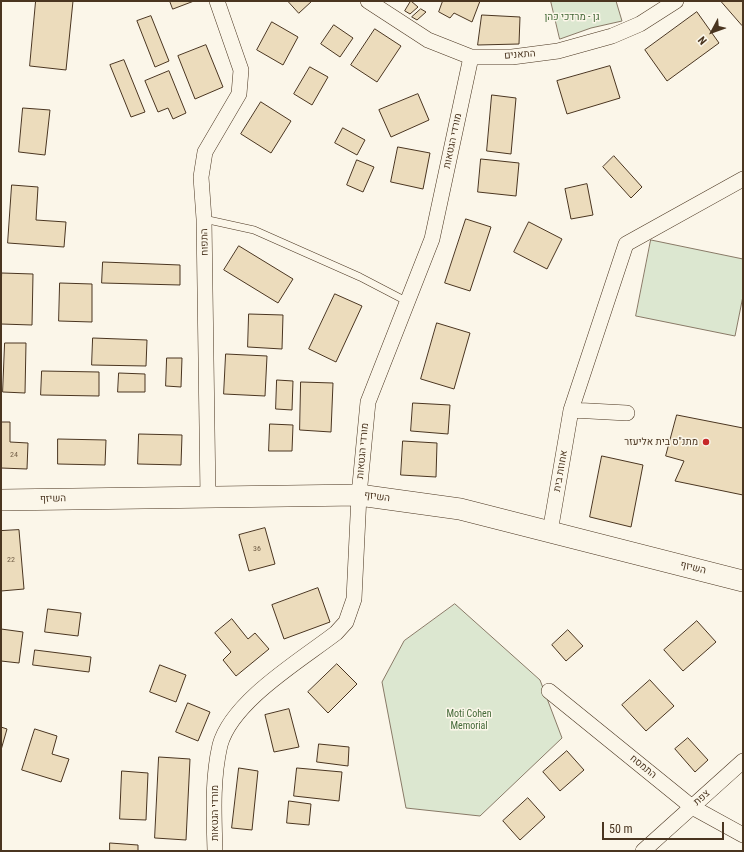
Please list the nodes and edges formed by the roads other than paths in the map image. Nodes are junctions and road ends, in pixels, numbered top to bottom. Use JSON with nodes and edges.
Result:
{"nodes":[{"id":1,"x":217,"y":1,"type":"edge"},
{"id":2,"x":368,"y":1,"type":"edge"},
{"id":3,"x":676,"y":1,"type":"edge"},
{"id":4,"x":471,"y":57,"type":"junction"},
{"id":5,"x":743,"y":179,"type":"edge"},
{"id":6,"x":204,"y":219,"type":"junction"},
{"id":7,"x":408,"y":302,"type":"junction"},
{"id":8,"x":571,"y":410,"type":"junction"},
{"id":9,"x":627,"y":412,"type":"dead end"},
{"id":10,"x":359,"y":495,"type":"junction"},
{"id":11,"x":208,"y":497,"type":"junction"},
{"id":12,"x":1,"y":500,"type":"edge"},
{"id":13,"x":550,"y":532,"type":"junction"},
{"id":14,"x":743,"y":581,"type":"edge"},
{"id":15,"x":549,"y":691,"type":"dead end"},
{"id":16,"x":743,"y":761,"type":"edge"},
{"id":17,"x":692,"y":807,"type":"junction"},
{"id":18,"x":743,"y":835,"type":"edge"},
{"id":19,"x":215,"y":851,"type":"edge"},
{"id":20,"x":643,"y":851,"type":"edge"}],
"edges":[{"from":1,"to":6,"type":"street","name":"התפוח"},
{"from":2,"to":4,"type":"street","name":"התאנים"},
{"from":3,"to":4,"type":"street","name":"התאנים"},
{"from":4,"to":7,"type":"street","name":"מורדי הגטאות"},
{"from":5,"to":8,"type":"street","name":"אחוזת בית"},
{"from":6,"to":7,"type":"lane"},
{"from":6,"to":11,"type":"street","name":"התפוח"},
{"from":7,"to":10,"type":"street","name":"מורדי הגטאות"},
{"from":8,"to":9,"type":"street"},
{"from":8,"to":13,"type":"street","name":"אחוזת בית"},
{"from":10,"to":11,"type":"street","name":"השיזף"},
{"from":10,"to":13,"type":"street","name":"השיזף"},
{"from":10,"to":19,"type":"street","name":"מורדי הגטאות"},
{"from":11,"to":12,"type":"street","name":"השיזף"},
{"from":13,"to":14,"type":"street","name":"השיזף"},
{"from":15,"to":17,"type":"street","name":"התמסח"},
{"from":16,"to":17,"type":"street","name":"צפת"},
{"from":17,"to":18,"type":"street","name":"התמסח"},
{"from":17,"to":20,"type":"street","name":"צפת"}]}
